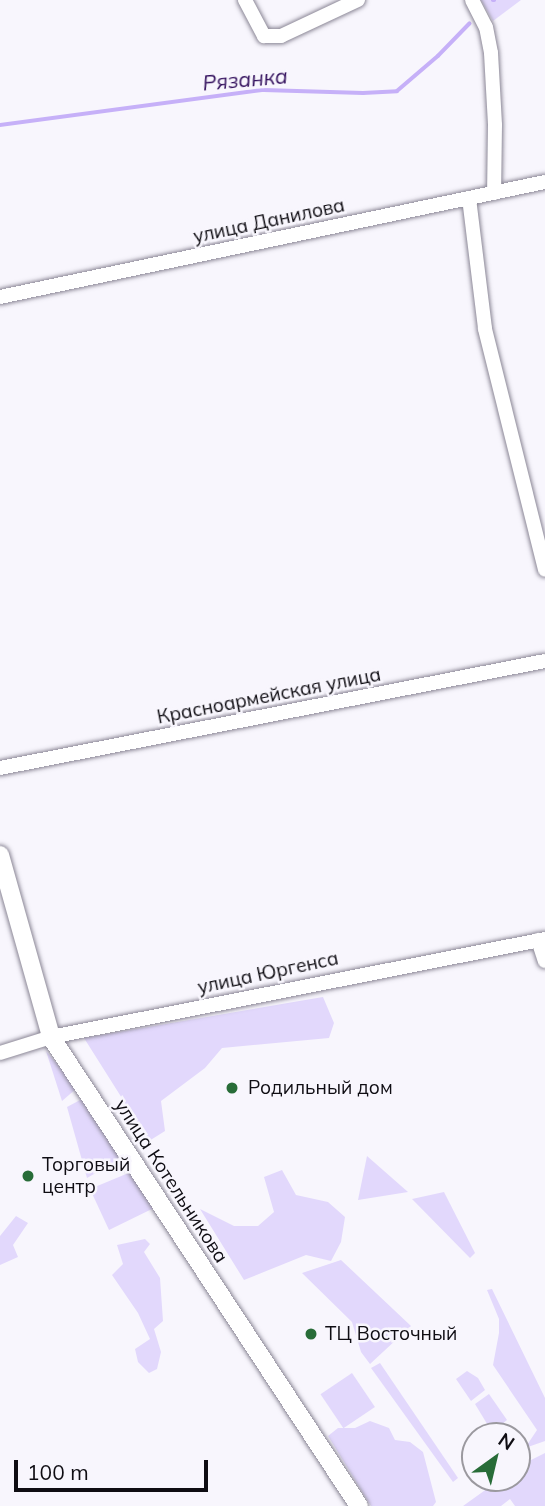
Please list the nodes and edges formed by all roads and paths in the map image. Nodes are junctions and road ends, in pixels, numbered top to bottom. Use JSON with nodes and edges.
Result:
{"nodes":[{"id":1,"x":245,"y":0,"type":"edge"},
{"id":2,"x":358,"y":0,"type":"edge"},
{"id":3,"x":472,"y":0,"type":"edge"},
{"id":4,"x":545,"y":182,"type":"edge"},
{"id":5,"x":494,"y":193,"type":"junction"},
{"id":6,"x":470,"y":198,"type":"junction"},
{"id":7,"x":0,"y":296,"type":"edge"},
{"id":8,"x":545,"y":569,"type":"edge"},
{"id":9,"x":545,"y":662,"type":"edge"},
{"id":10,"x":0,"y":768,"type":"edge"},
{"id":11,"x":0,"y":855,"type":"edge"},
{"id":12,"x":542,"y":939,"type":"edge"},
{"id":13,"x":545,"y":961,"type":"edge"},
{"id":14,"x":51,"y":1037,"type":"junction"},
{"id":15,"x":0,"y":1053,"type":"edge"},
{"id":16,"x":359,"y":1506,"type":"edge"}],
"edges":[{"from":1,"to":2,"type":"street"},
{"from":3,"to":5,"type":"street"},
{"from":4,"to":5,"type":"street","name":"улица Данилова"},
{"from":5,"to":6,"type":"street","name":"улица Данилова"},
{"from":6,"to":7,"type":"street","name":"улица Данилова"},
{"from":6,"to":8,"type":"street"},
{"from":9,"to":10,"type":"street","name":"Красноармейская улица"},
{"from":11,"to":14,"type":"street","name":"улица Котельникова"},
{"from":12,"to":13,"type":"street"},
{"from":12,"to":14,"type":"street","name":"улица Юргенса"},
{"from":14,"to":15,"type":"street","name":"улица Юргенса"},
{"from":14,"to":16,"type":"street","name":"улица Котельникова"}]}
